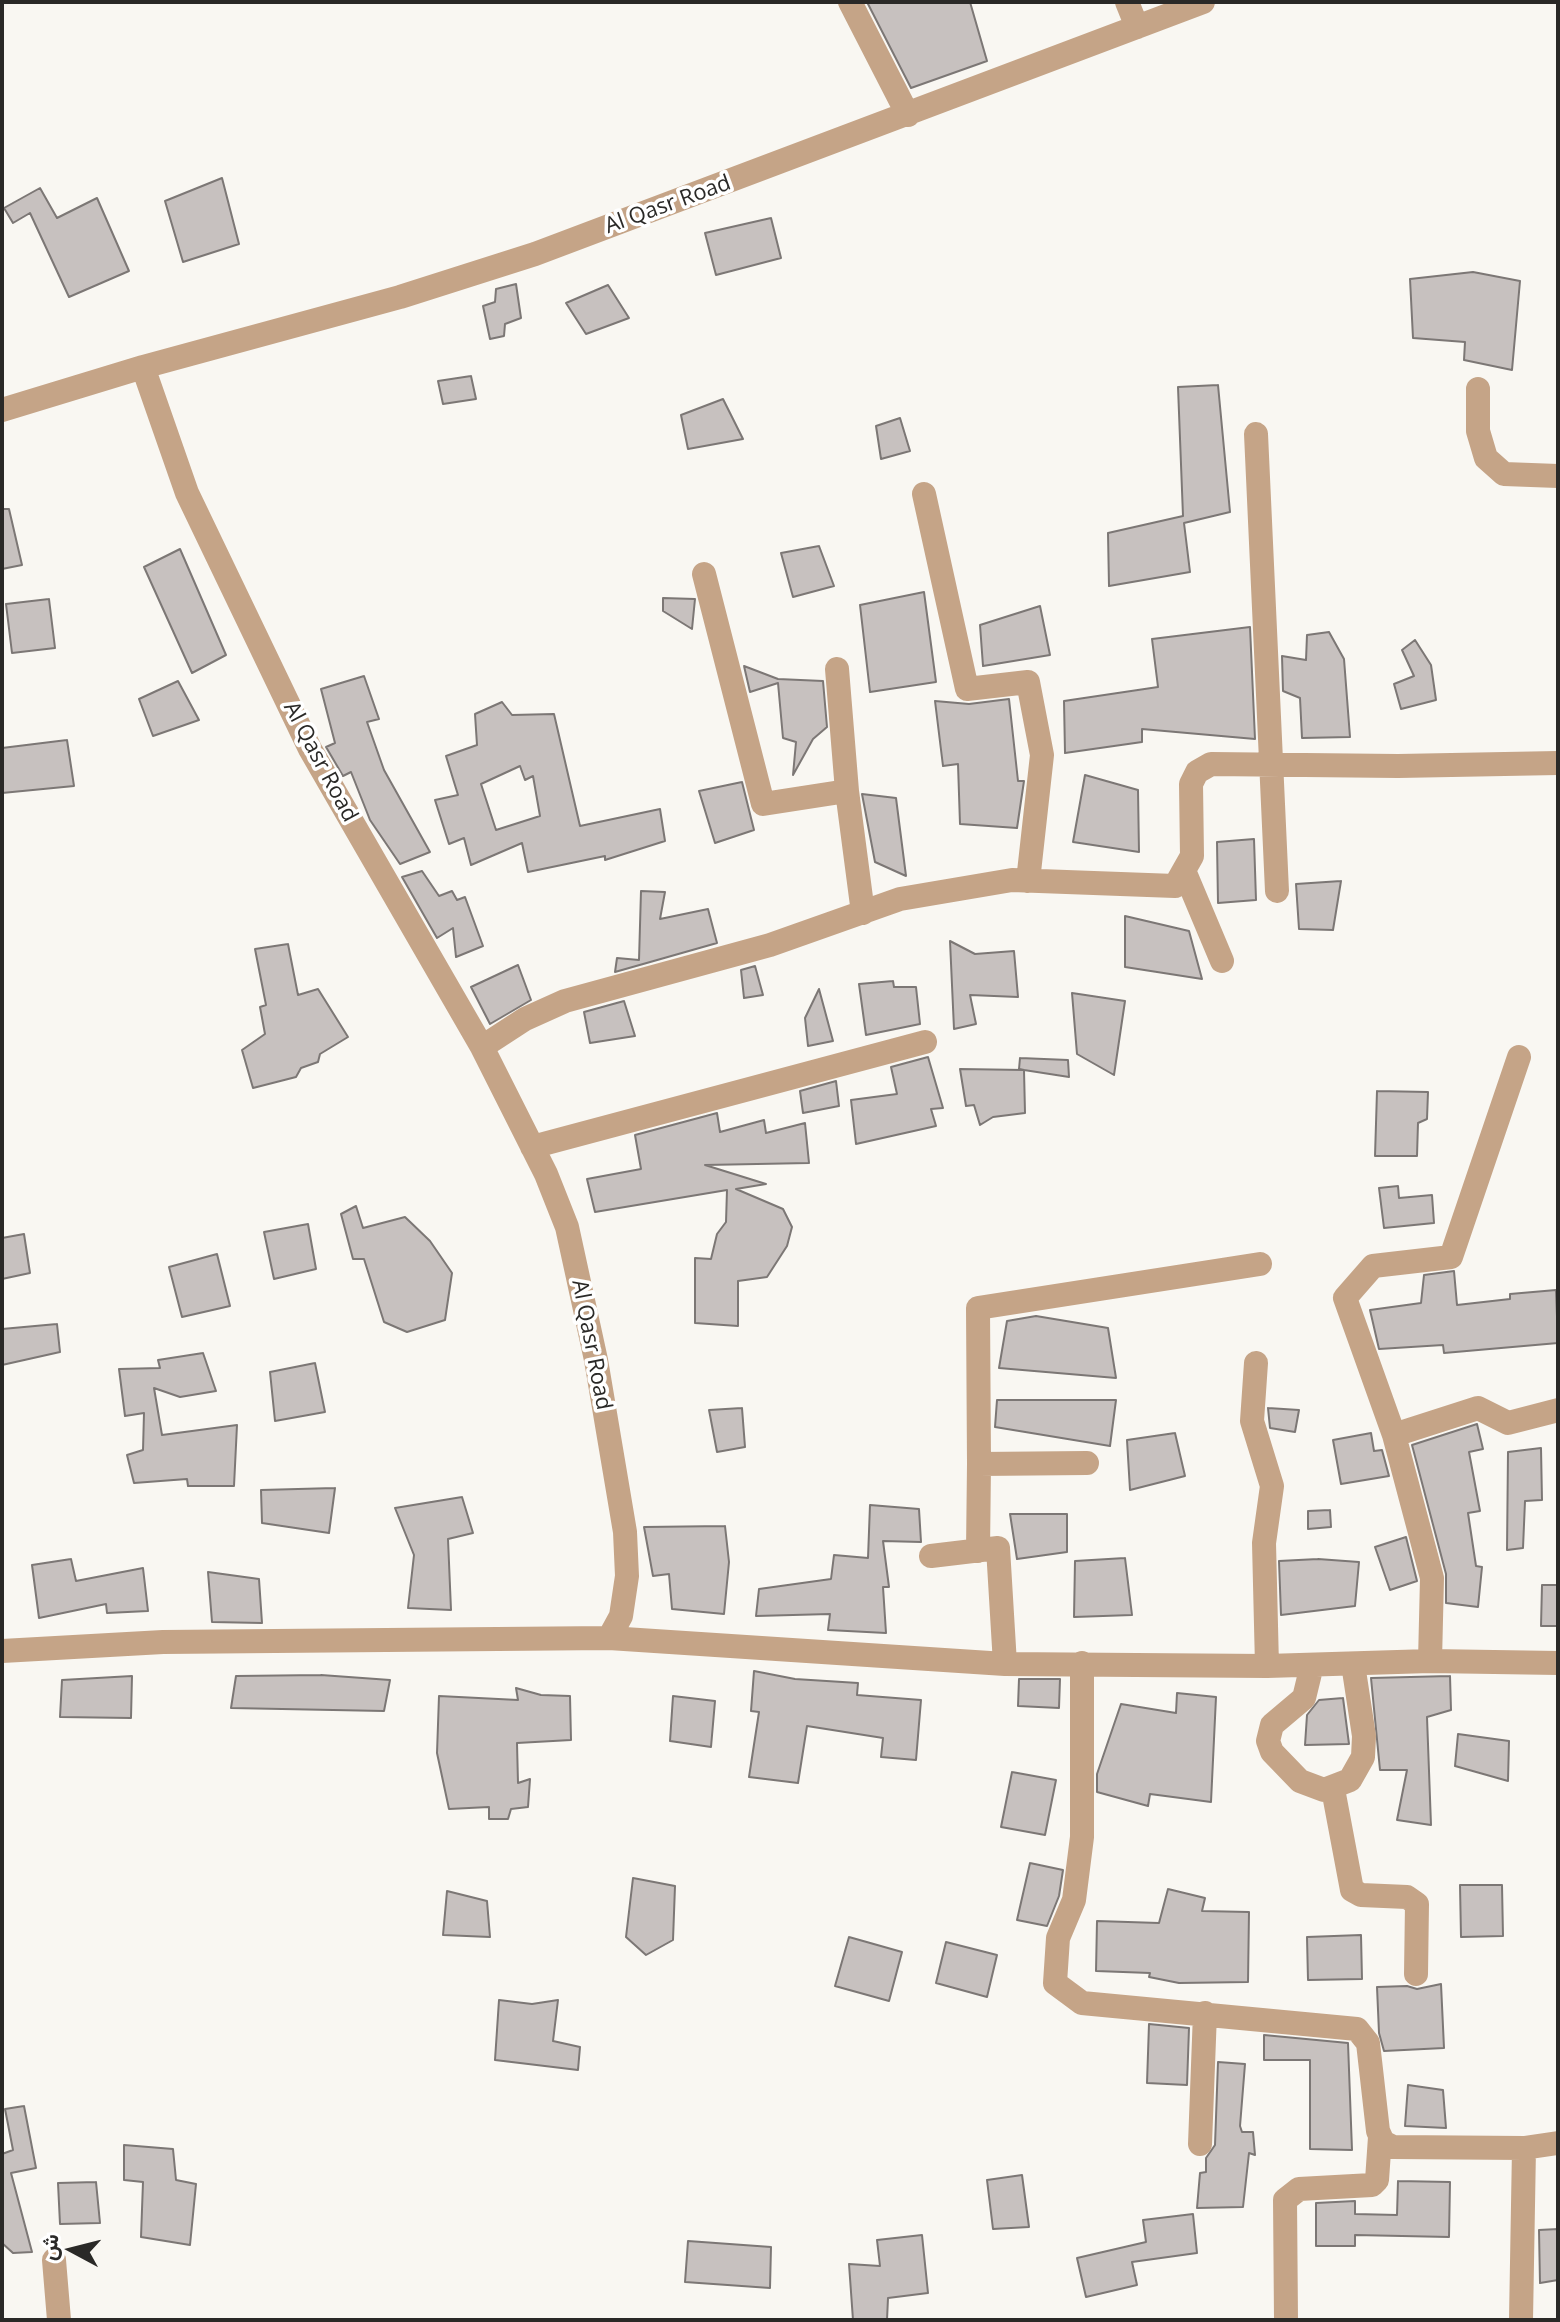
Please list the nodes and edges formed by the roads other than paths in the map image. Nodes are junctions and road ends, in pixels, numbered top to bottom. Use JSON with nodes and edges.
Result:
{"nodes":[{"id":1,"x":850,"y":2,"type":"edge"},
{"id":2,"x":1127,"y":2,"type":"edge"},
{"id":3,"x":1203,"y":2,"type":"edge"},
{"id":4,"x":1137,"y":27,"type":"junction"},
{"id":5,"x":908,"y":115,"type":"junction"},
{"id":6,"x":143,"y":367,"type":"junction"},
{"id":7,"x":1478,"y":389,"type":"dead end"},
{"id":8,"x":2,"y":410,"type":"edge"},
{"id":9,"x":1256,"y":434,"type":"dead end"},
{"id":10,"x":1558,"y":476,"type":"edge"},
{"id":11,"x":924,"y":494,"type":"dead end"},
{"id":12,"x":704,"y":574,"type":"dead end"},
{"id":13,"x":837,"y":669,"type":"dead end"},
{"id":14,"x":1558,"y":763,"type":"edge"},
{"id":15,"x":1272,"y":764,"type":"junction"},
{"id":16,"x":847,"y":791,"type":"junction"},
{"id":17,"x":1185,"y":873,"type":"junction"},
{"id":18,"x":1028,"y":881,"type":"junction"},
{"id":19,"x":1277,"y":891,"type":"dead end"},
{"id":20,"x":863,"y":913,"type":"junction"},
{"id":21,"x":1222,"y":961,"type":"dead end"},
{"id":22,"x":925,"y":1042,"type":"dead end"},
{"id":23,"x":482,"y":1047,"type":"junction"},
{"id":24,"x":1519,"y":1057,"type":"dead end"},
{"id":25,"x":532,"y":1147,"type":"junction"},
{"id":26,"x":1260,"y":1264,"type":"dead end"},
{"id":27,"x":1256,"y":1363,"type":"dead end"},
{"id":28,"x":1558,"y":1410,"type":"edge"},
{"id":29,"x":1394,"y":1435,"type":"junction"},
{"id":30,"x":1087,"y":1463,"type":"dead end"},
{"id":31,"x":979,"y":1464,"type":"junction"},
{"id":32,"x":978,"y":1551,"type":"junction"},
{"id":33,"x":931,"y":1556,"type":"dead end"},
{"id":34,"x":609,"y":1638,"type":"junction"},
{"id":35,"x":2,"y":1651,"type":"edge"},
{"id":36,"x":1430,"y":1661,"type":"junction"},
{"id":37,"x":1082,"y":1663,"type":"junction"},
{"id":38,"x":1558,"y":1663,"type":"edge"},
{"id":39,"x":1005,"y":1664,"type":"junction"},
{"id":40,"x":1353,"y":1664,"type":"junction"},
{"id":41,"x":1312,"y":1665,"type":"junction"},
{"id":42,"x":1267,"y":1666,"type":"junction"},
{"id":43,"x":1333,"y":1789,"type":"junction"},
{"id":44,"x":1416,"y":1974,"type":"dead end"},
{"id":45,"x":1205,"y":2013,"type":"junction"},
{"id":46,"x":1380,"y":2137,"type":"junction"},
{"id":47,"x":1558,"y":2143,"type":"edge"},
{"id":48,"x":1200,"y":2144,"type":"dead end"},
{"id":49,"x":1524,"y":2148,"type":"junction"},
{"id":50,"x":54,"y":2260,"type":"dead end"},
{"id":51,"x":1286,"y":2319,"type":"edge"},
{"id":52,"x":59,"y":2320,"type":"edge"},
{"id":53,"x":1521,"y":2320,"type":"edge"}],
"edges":[{"from":1,"to":5,"type":"street"},
{"from":2,"to":4,"type":"street"},
{"from":3,"to":4,"type":"street","name":"Al Qasr Road"},
{"from":4,"to":5,"type":"street","name":"Al Qasr Road"},
{"from":5,"to":6,"type":"street","name":"Al Qasr Road"},
{"from":6,"to":8,"type":"street"},
{"from":6,"to":23,"type":"street","name":"Al Qasr Road"},
{"from":7,"to":10,"type":"street"},
{"from":9,"to":15,"type":"street"},
{"from":11,"to":18,"type":"street"},
{"from":12,"to":16,"type":"street"},
{"from":13,"to":16,"type":"street"},
{"from":14,"to":15,"type":"street"},
{"from":15,"to":17,"type":"street"},
{"from":15,"to":19,"type":"street"},
{"from":16,"to":20,"type":"street"},
{"from":17,"to":18,"type":"street"},
{"from":17,"to":21,"type":"street"},
{"from":18,"to":20,"type":"street"},
{"from":20,"to":23,"type":"street"},
{"from":22,"to":25,"type":"street"},
{"from":23,"to":25,"type":"street","name":"Al Qasr Road"},
{"from":24,"to":29,"type":"street"},
{"from":25,"to":34,"type":"street","name":"Al Qasr Road"},
{"from":26,"to":31,"type":"street"},
{"from":27,"to":42,"type":"street"},
{"from":28,"to":29,"type":"street"},
{"from":29,"to":36,"type":"street"},
{"from":30,"to":31,"type":"street"},
{"from":31,"to":32,"type":"street"},
{"from":32,"to":33,"type":"street"},
{"from":32,"to":39,"type":"street"},
{"from":34,"to":35,"type":"street"},
{"from":34,"to":39,"type":"street"},
{"from":36,"to":38,"type":"street"},
{"from":36,"to":40,"type":"street"},
{"from":37,"to":39,"type":"street"},
{"from":37,"to":42,"type":"street"},
{"from":37,"to":45,"type":"street"},
{"from":40,"to":41,"type":"street"},
{"from":40,"to":43,"type":"street"},
{"from":41,"to":42,"type":"street"},
{"from":41,"to":43,"type":"street"},
{"from":43,"to":44,"type":"street"},
{"from":45,"to":46,"type":"street"},
{"from":45,"to":48,"type":"street"},
{"from":46,"to":49,"type":"street"},
{"from":46,"to":51,"type":"street"},
{"from":47,"to":49,"type":"street"},
{"from":49,"to":53,"type":"street"},
{"from":50,"to":52,"type":"street"}]}
